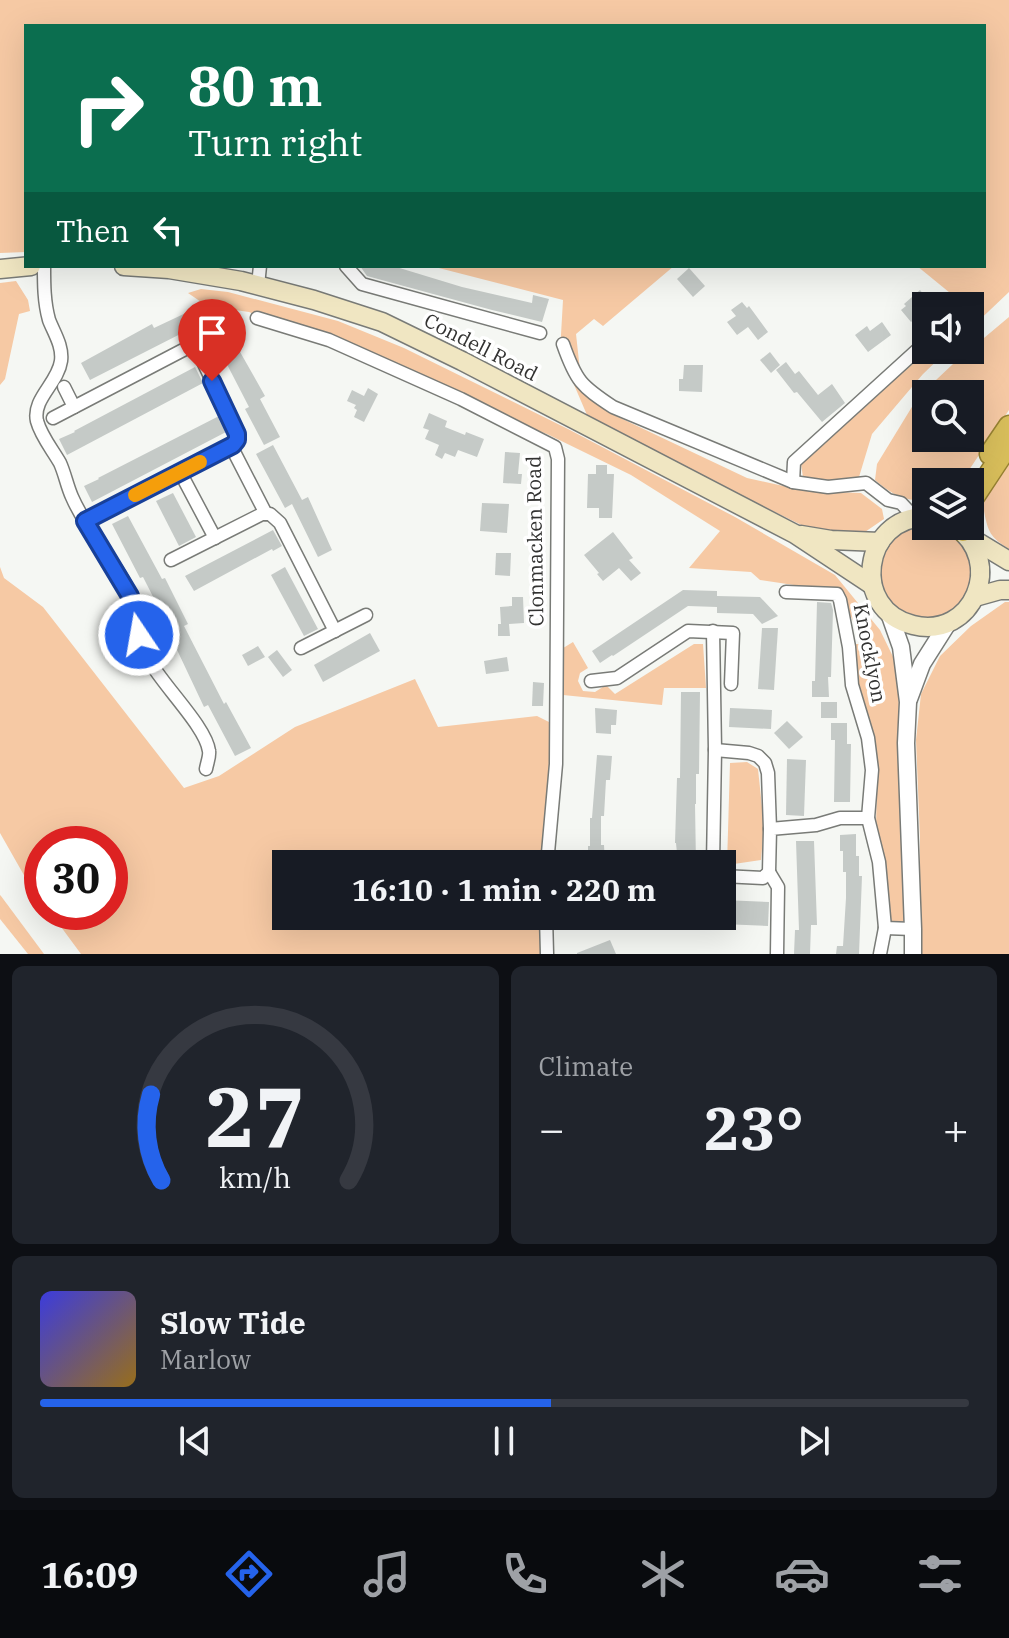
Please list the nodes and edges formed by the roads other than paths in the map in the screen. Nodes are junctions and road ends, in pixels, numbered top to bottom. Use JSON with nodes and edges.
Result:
{"nodes":[{"id":1,"x":24,"y":267,"type":"edge"},
{"id":2,"x":44,"y":268,"type":"edge"},
{"id":3,"x":154,"y":268,"type":"edge"},
{"id":4,"x":348,"y":268,"type":"edge"},
{"id":5,"x":0,"y":269,"type":"edge"},
{"id":6,"x":259,"y":276,"type":"edge"},
{"id":7,"x":257,"y":318,"type":"dead end"},
{"id":8,"x":540,"y":333,"type":"dead end"},
{"id":9,"x":563,"y":344,"type":"dead end"},
{"id":10,"x":912,"y":355,"type":"edge"},
{"id":11,"x":64,"y":387,"type":"dead end"},
{"id":12,"x":74,"y":407,"type":"junction"},
{"id":13,"x":53,"y":418,"type":"dead end"},
{"id":14,"x":1009,"y":426,"type":"edge"},
{"id":15,"x":1009,"y":444,"type":"edge"},
{"id":16,"x":231,"y":446,"type":"junction"},
{"id":17,"x":981,"y":468,"type":"edge"},
{"id":18,"x":180,"y":472,"type":"junction"},
{"id":19,"x":793,"y":482,"type":"junction"},
{"id":20,"x":984,"y":482,"type":"edge"},
{"id":21,"x":888,"y":500,"type":"junction"},
{"id":22,"x":912,"y":510,"type":"edge"},
{"id":23,"x":266,"y":514,"type":"junction"},
{"id":24,"x":912,"y":520,"type":"edge"},
{"id":25,"x":85,"y":521,"type":"junction"},
{"id":26,"x":893,"y":527,"type":"junction"},
{"id":27,"x":795,"y":534,"type":"junction"},
{"id":28,"x":215,"y":538,"type":"junction"},
{"id":29,"x":970,"y":540,"type":"edge"},
{"id":30,"x":978,"y":540,"type":"edge"},
{"id":31,"x":880,"y":542,"type":"junction"},
{"id":32,"x":171,"y":560,"type":"dead end"},
{"id":33,"x":1009,"y":561,"type":"edge"},
{"id":34,"x":872,"y":585,"type":"junction"},
{"id":35,"x":1009,"y":590,"type":"edge"},
{"id":36,"x":786,"y":592,"type":"dead end"},
{"id":37,"x":975,"y":597,"type":"junction"},
{"id":38,"x":889,"y":613,"type":"junction"},
{"id":39,"x":366,"y":615,"type":"dead end"},
{"id":40,"x":948,"y":623,"type":"junction"},
{"id":41,"x":335,"y":631,"type":"junction"},
{"id":42,"x":713,"y":631,"type":"junction"},
{"id":43,"x":301,"y":648,"type":"dead end"},
{"id":44,"x":591,"y":681,"type":"dead end"},
{"id":45,"x":731,"y":684,"type":"dead end"},
{"id":46,"x":908,"y":702,"type":"junction"},
{"id":47,"x":715,"y":750,"type":"junction"},
{"id":48,"x":206,"y":769,"type":"dead end"},
{"id":49,"x":868,"y":818,"type":"junction"},
{"id":50,"x":770,"y":829,"type":"junction"},
{"id":51,"x":548,"y":850,"type":"edge"},
{"id":52,"x":713,"y":850,"type":"edge"},
{"id":53,"x":769,"y":872,"type":"junction"},
{"id":54,"x":736,"y":877,"type":"edge"},
{"id":55,"x":885,"y":928,"type":"junction"},
{"id":56,"x":913,"y":929,"type":"junction"},
{"id":57,"x":546,"y":930,"type":"edge"},
{"id":58,"x":547,"y":954,"type":"edge"},
{"id":59,"x":777,"y":954,"type":"edge"},
{"id":60,"x":880,"y":954,"type":"edge"},
{"id":61,"x":913,"y":954,"type":"edge"}],
"edges":[{"from":1,"to":5,"type":"main road"},
{"from":2,"to":25,"type":"street"},
{"from":3,"to":6,"type":"main road","name":"Condell Road"},
{"from":4,"to":8,"type":"street"},
{"from":6,"to":27,"type":"main road","name":"Condell Road"},
{"from":7,"to":51,"type":"street","name":"Clonmacken Road"},
{"from":9,"to":19,"type":"street"},
{"from":10,"to":19,"type":"street"},
{"from":11,"to":12,"type":"street"},
{"from":12,"to":13,"type":"street"},
{"from":12,"to":16,"type":"street"},
{"from":14,"to":17,"type":"highway"},
{"from":15,"to":20,"type":"highway"},
{"from":16,"to":18,"type":"street"},
{"from":16,"to":23,"type":"street"},
{"from":18,"to":25,"type":"street"},
{"from":18,"to":28,"type":"street"},
{"from":19,"to":21,"type":"street"},
{"from":21,"to":22,"type":"street"},
{"from":21,"to":26,"type":"street"},
{"from":23,"to":28,"type":"street"},
{"from":23,"to":41,"type":"street"},
{"from":24,"to":26,"type":"main road"},
{"from":25,"to":48,"type":"street"},
{"from":26,"to":31,"type":"main road"},
{"from":27,"to":31,"type":"main road"},
{"from":27,"to":34,"type":"main road"},
{"from":28,"to":32,"type":"street"},
{"from":29,"to":37,"type":"main road"},
{"from":30,"to":33,"type":"main road"},
{"from":31,"to":34,"type":"main road"},
{"from":34,"to":38,"type":"main road"},
{"from":35,"to":37,"type":"main road"},
{"from":36,"to":49,"type":"street","name":"Knocklyon"},
{"from":37,"to":40,"type":"main road"},
{"from":38,"to":40,"type":"main road"},
{"from":38,"to":46,"type":"street"},
{"from":39,"to":41,"type":"street"},
{"from":40,"to":46,"type":"street"},
{"from":41,"to":43,"type":"street"},
{"from":42,"to":44,"type":"street"},
{"from":42,"to":45,"type":"street"},
{"from":42,"to":47,"type":"street"},
{"from":46,"to":56,"type":"street"},
{"from":47,"to":50,"type":"street"},
{"from":47,"to":52,"type":"street"},
{"from":49,"to":50,"type":"street"},
{"from":49,"to":55,"type":"street","name":"Knocklyon"},
{"from":50,"to":53,"type":"street"},
{"from":53,"to":54,"type":"street"},
{"from":53,"to":59,"type":"street"},
{"from":55,"to":56,"type":"street"},
{"from":55,"to":60,"type":"street","name":"Knocklyon"},
{"from":56,"to":61,"type":"street"},
{"from":57,"to":58,"type":"street"}]}
